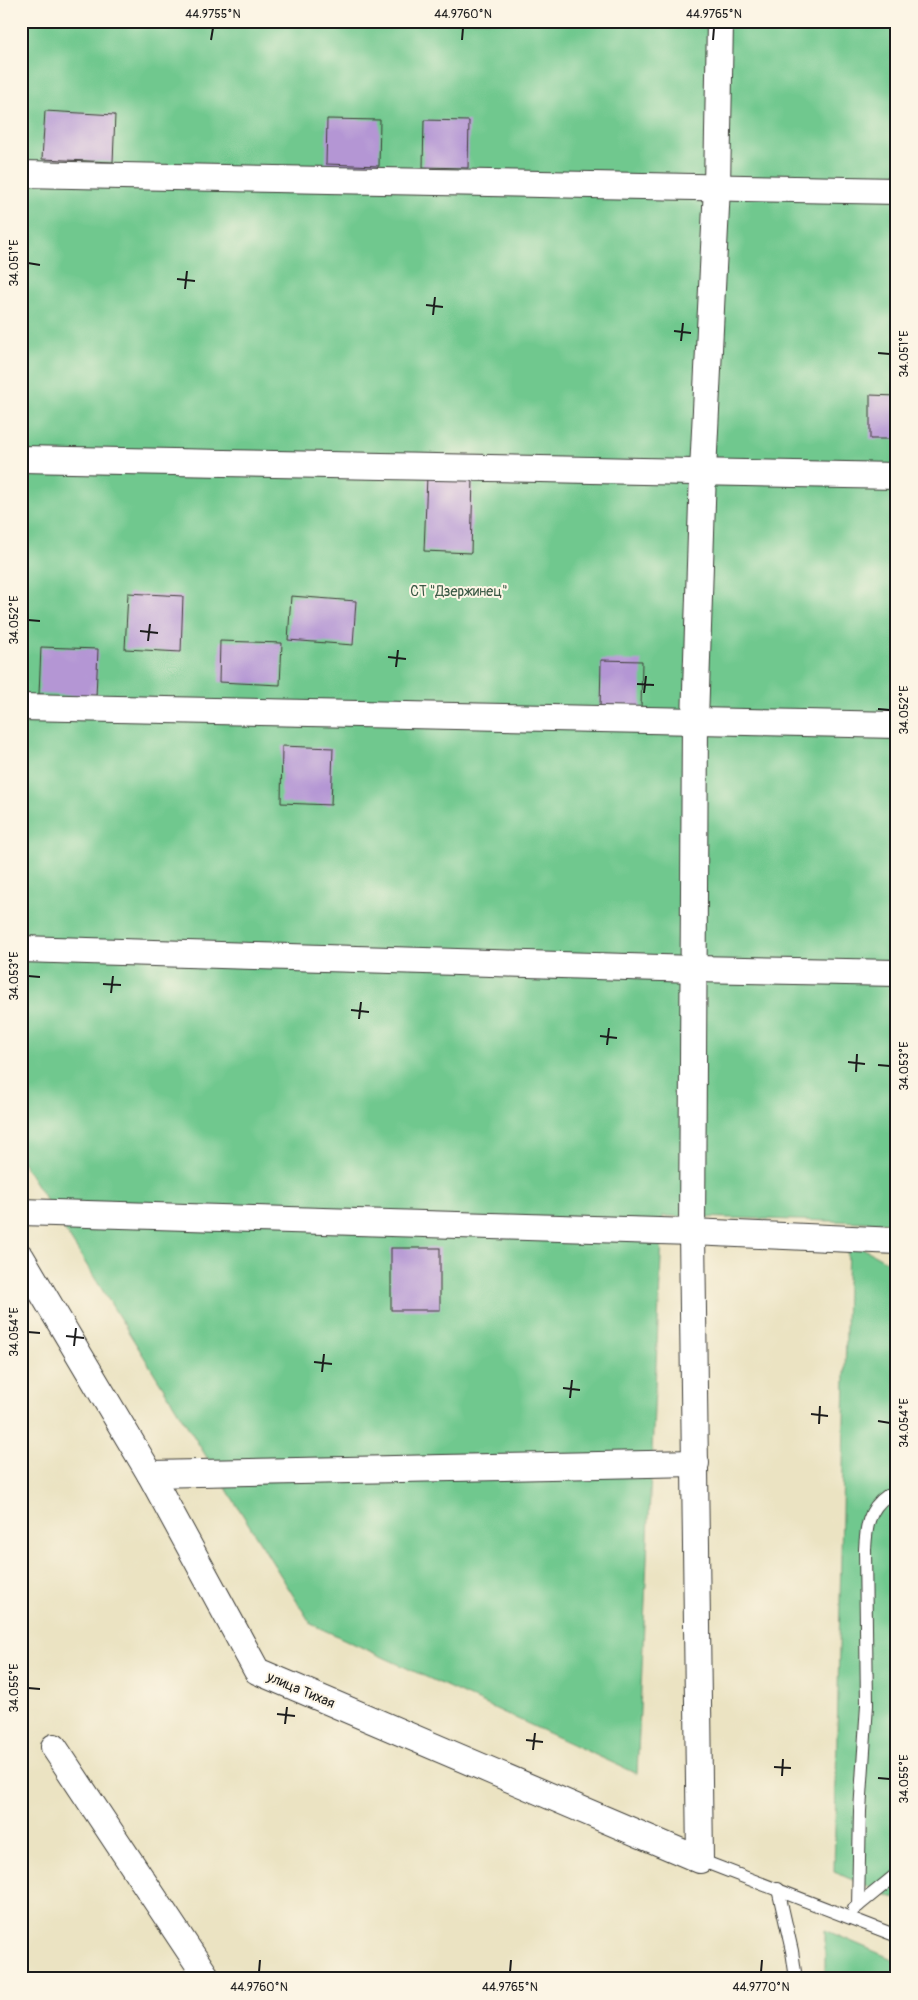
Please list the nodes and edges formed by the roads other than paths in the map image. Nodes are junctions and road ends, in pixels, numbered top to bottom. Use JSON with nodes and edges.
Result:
{"nodes":[{"id":1,"x":720,"y":21,"type":"edge"},
{"id":2,"x":21,"y":174,"type":"edge"},
{"id":3,"x":717,"y":187,"type":"junction"},
{"id":4,"x":897,"y":191,"type":"edge"},
{"id":5,"x":21,"y":459,"type":"edge"},
{"id":6,"x":703,"y":471,"type":"junction"},
{"id":7,"x":897,"y":476,"type":"edge"},
{"id":8,"x":21,"y":707,"type":"edge"},
{"id":9,"x":695,"y":721,"type":"junction"},
{"id":10,"x":897,"y":725,"type":"edge"},
{"id":11,"x":21,"y":948,"type":"edge"},
{"id":12,"x":695,"y":969,"type":"junction"},
{"id":13,"x":897,"y":973,"type":"edge"},
{"id":14,"x":21,"y":1212,"type":"edge"},
{"id":15,"x":692,"y":1232,"type":"junction"},
{"id":16,"x":897,"y":1242,"type":"edge"},
{"id":17,"x":21,"y":1256,"type":"edge"},
{"id":18,"x":696,"y":1463,"type":"junction"},
{"id":19,"x":150,"y":1474,"type":"junction"},
{"id":20,"x":897,"y":1499,"type":"edge"},
{"id":21,"x":54,"y":1747,"type":"dead end"},
{"id":22,"x":700,"y":1860,"type":"junction"},
{"id":23,"x":897,"y":1874,"type":"edge"},
{"id":24,"x":778,"y":1889,"type":"junction"},
{"id":25,"x":858,"y":1906,"type":"junction"},
{"id":26,"x":846,"y":1915,"type":"junction"},
{"id":27,"x":897,"y":1936,"type":"edge"},
{"id":28,"x":208,"y":1979,"type":"edge"},
{"id":29,"x":796,"y":1979,"type":"edge"}],
"edges":[{"from":1,"to":3,"type":"street"},
{"from":2,"to":3,"type":"street"},
{"from":3,"to":4,"type":"street"},
{"from":3,"to":6,"type":"street"},
{"from":5,"to":6,"type":"street"},
{"from":6,"to":7,"type":"street"},
{"from":6,"to":9,"type":"street"},
{"from":8,"to":9,"type":"street"},
{"from":9,"to":10,"type":"street"},
{"from":9,"to":12,"type":"street"},
{"from":11,"to":12,"type":"street"},
{"from":12,"to":13,"type":"street"},
{"from":12,"to":15,"type":"street"},
{"from":14,"to":15,"type":"street"},
{"from":15,"to":16,"type":"street"},
{"from":15,"to":18,"type":"street"},
{"from":17,"to":19,"type":"street","name":"улица Тихая"},
{"from":18,"to":19,"type":"street"},
{"from":18,"to":22,"type":"street"},
{"from":19,"to":22,"type":"street","name":"улица Тихая"},
{"from":20,"to":25,"type":"lane"},
{"from":21,"to":28,"type":"street"},
{"from":22,"to":24,"type":"lane"},
{"from":23,"to":25,"type":"lane"},
{"from":24,"to":26,"type":"lane"},
{"from":24,"to":29,"type":"lane"},
{"from":25,"to":26,"type":"lane"},
{"from":26,"to":27,"type":"lane"}]}
